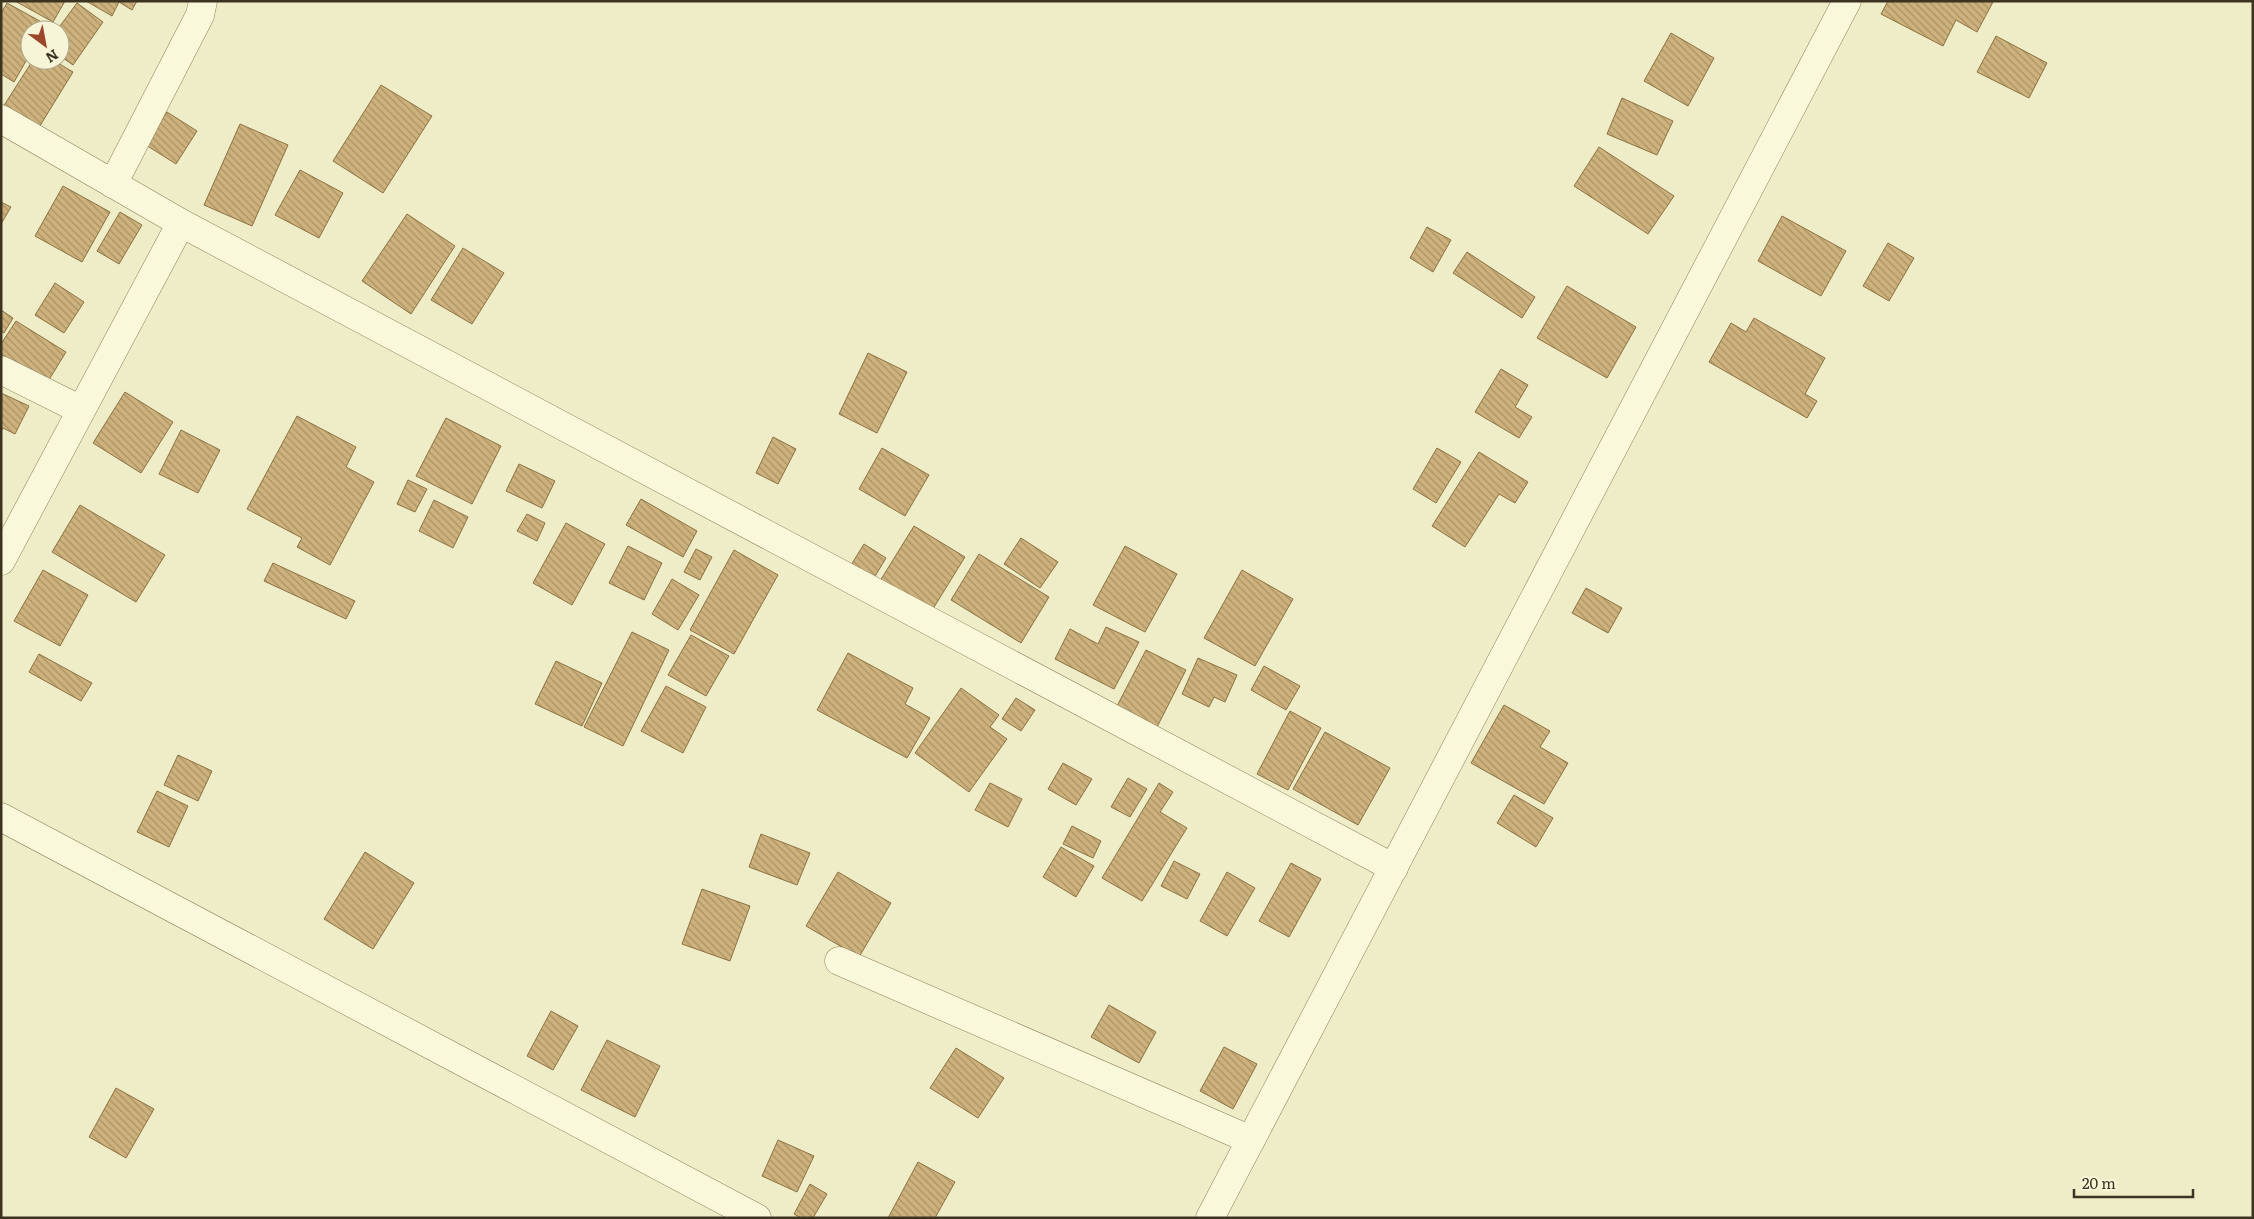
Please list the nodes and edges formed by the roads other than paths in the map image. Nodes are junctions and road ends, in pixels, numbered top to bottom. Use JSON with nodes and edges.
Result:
{"nodes":[{"id":1,"x":203,"y":1,"type":"edge"},
{"id":2,"x":1847,"y":1,"type":"edge"},
{"id":3,"x":1,"y":118,"type":"edge"},
{"id":4,"x":113,"y":184,"type":"junction"},
{"id":5,"x":181,"y":223,"type":"junction"},
{"id":6,"x":1,"y":370,"type":"edge"},
{"id":7,"x":81,"y":410,"type":"junction"},
{"id":8,"x":1,"y":561,"type":"edge"},
{"id":9,"x":1,"y":817,"type":"edge"},
{"id":10,"x":1394,"y":868,"type":"junction"},
{"id":11,"x":839,"y":961,"type":"dead end"},
{"id":12,"x":1251,"y":1140,"type":"junction"},
{"id":13,"x":757,"y":1218,"type":"edge"},
{"id":14,"x":1210,"y":1218,"type":"edge"}],
"edges":[{"from":1,"to":4,"type":"street"},
{"from":2,"to":10,"type":"street"},
{"from":3,"to":4,"type":"street"},
{"from":4,"to":5,"type":"street"},
{"from":5,"to":7,"type":"street"},
{"from":5,"to":10,"type":"street"},
{"from":6,"to":7,"type":"street"},
{"from":7,"to":8,"type":"street"},
{"from":9,"to":13,"type":"street"},
{"from":10,"to":12,"type":"street"},
{"from":11,"to":12,"type":"street"},
{"from":12,"to":14,"type":"street"}]}
